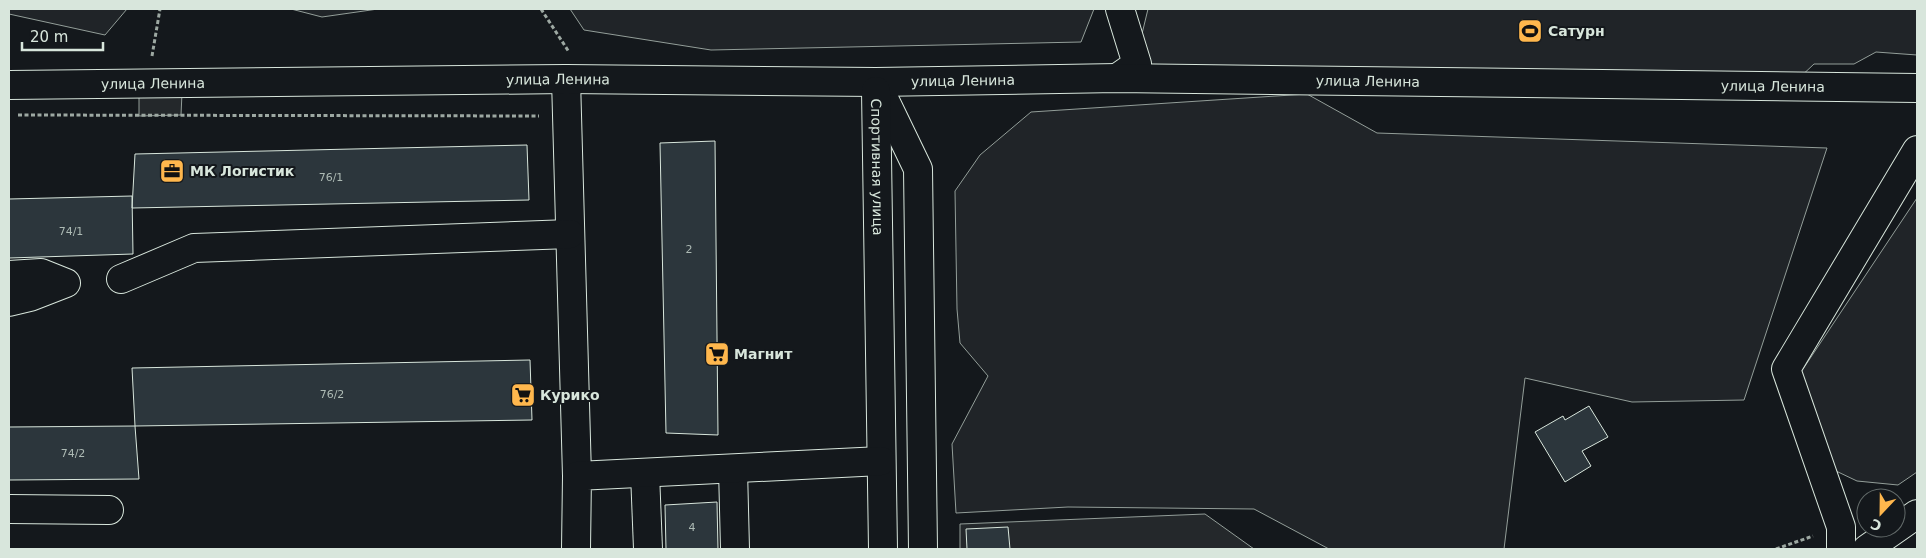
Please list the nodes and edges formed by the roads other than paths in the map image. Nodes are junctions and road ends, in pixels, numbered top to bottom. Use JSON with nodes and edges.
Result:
{"nodes":[{"id":1,"x":1120,"y":9,"type":"edge"},
{"id":2,"x":1117,"y":78,"type":"junction"},
{"id":3,"x":577,"y":79,"type":"junction"},
{"id":4,"x":876,"y":82,"type":"junction"},
{"id":5,"x":9,"y":85,"type":"edge"},
{"id":6,"x":1917,"y":88,"type":"edge"},
{"id":7,"x":1917,"y":150,"type":"edge"},
{"id":8,"x":570,"y":234,"type":"junction"},
{"id":9,"x":9,"y":275,"type":"edge"},
{"id":10,"x":121,"y":279,"type":"dead end"},
{"id":11,"x":9,"y":302,"type":"edge"},
{"id":12,"x":881,"y":462,"type":"junction"},
{"id":13,"x":733,"y":469,"type":"junction"},
{"id":14,"x":645,"y":473,"type":"junction"},
{"id":15,"x":577,"y":476,"type":"junction"},
{"id":16,"x":9,"y":509,"type":"edge"},
{"id":17,"x":108,"y":510,"type":"dead end"},
{"id":18,"x":1917,"y":514,"type":"edge"},
{"id":19,"x":1841,"y":538,"type":"edge"},
{"id":20,"x":576,"y":549,"type":"edge"},
{"id":21,"x":648,"y":549,"type":"edge"},
{"id":22,"x":735,"y":549,"type":"edge"},
{"id":23,"x":883,"y":549,"type":"edge"},
{"id":24,"x":923,"y":549,"type":"edge"},
{"id":25,"x":1867,"y":549,"type":"edge"}],
"edges":[{"from":1,"to":2,"type":"street"},
{"from":2,"to":4,"type":"street","name":"улица Ленина"},
{"from":2,"to":6,"type":"street","name":"улица Ленина"},
{"from":3,"to":4,"type":"street","name":"улица Ленина"},
{"from":3,"to":5,"type":"street","name":"улица Ленина"},
{"from":3,"to":8,"type":"street"},
{"from":4,"to":12,"type":"street","name":"Спортивная улица"},
{"from":4,"to":24,"type":"street","name":"Спортивная улица"},
{"from":7,"to":19,"type":"street"},
{"from":8,"to":10,"type":"street"},
{"from":8,"to":15,"type":"street"},
{"from":9,"to":11,"type":"street"},
{"from":12,"to":13,"type":"street"},
{"from":12,"to":23,"type":"street","name":"Спортивная улица"},
{"from":13,"to":14,"type":"street"},
{"from":13,"to":22,"type":"street"},
{"from":14,"to":15,"type":"street"},
{"from":14,"to":21,"type":"street"},
{"from":15,"to":20,"type":"street"},
{"from":16,"to":17,"type":"street"},
{"from":18,"to":25,"type":"street"}]}
